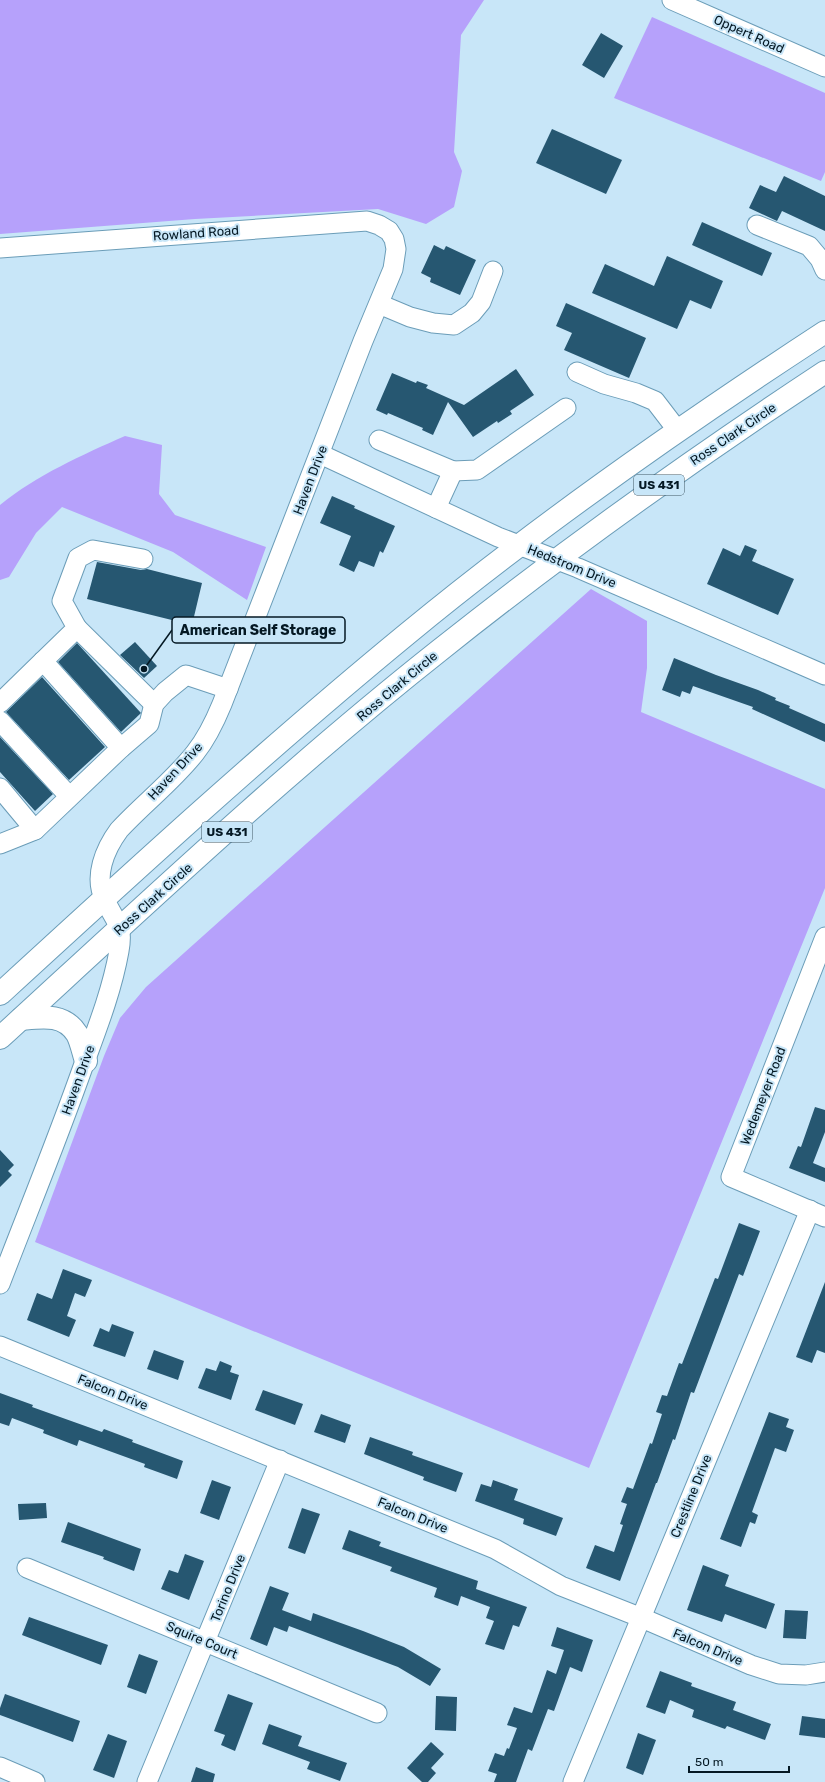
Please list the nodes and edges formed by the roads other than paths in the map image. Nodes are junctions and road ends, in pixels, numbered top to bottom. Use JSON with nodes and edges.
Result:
{"nodes":[{"id":1,"x":672,"y":0,"type":"edge"},
{"id":2,"x":825,"y":67,"type":"edge"},
{"id":3,"x":757,"y":224,"type":"dead end"},
{"id":4,"x":389,"y":231,"type":"joint"},
{"id":5,"x":0,"y":248,"type":"edge"},
{"id":6,"x":825,"y":270,"type":"edge"},
{"id":7,"x":493,"y":271,"type":"dead end"},
{"id":8,"x":379,"y":304,"type":"junction"},
{"id":9,"x":825,"y":332,"type":"edge"},
{"id":10,"x":577,"y":372,"type":"dead end"},
{"id":11,"x":825,"y":372,"type":"edge"},
{"id":12,"x":566,"y":408,"type":"dead end"},
{"id":13,"x":678,"y":431,"type":"junction"},
{"id":14,"x":379,"y":440,"type":"dead end"},
{"id":15,"x":320,"y":454,"type":"junction"},
{"id":16,"x":453,"y":471,"type":"junction"},
{"id":17,"x":436,"y":508,"type":"junction"},
{"id":18,"x":520,"y":545,"type":"junction"},
{"id":19,"x":143,"y":559,"type":"dead end"},
{"id":20,"x":557,"y":559,"type":"junction"},
{"id":21,"x":77,"y":628,"type":"junction"},
{"id":22,"x":43,"y":662,"type":"junction"},
{"id":23,"x":825,"y":675,"type":"edge"},
{"id":24,"x":228,"y":689,"type":"junction"},
{"id":25,"x":0,"y":702,"type":"edge"},
{"id":26,"x":154,"y":704,"type":"junction"},
{"id":27,"x":0,"y":721,"type":"edge"},
{"id":28,"x":121,"y":748,"type":"junction"},
{"id":29,"x":0,"y":788,"type":"edge"},
{"id":30,"x":69,"y":796,"type":"junction"},
{"id":31,"x":35,"y":830,"type":"junction"},
{"id":32,"x":0,"y":844,"type":"edge"},
{"id":33,"x":104,"y":899,"type":"junction"},
{"id":34,"x":121,"y":929,"type":"junction"},
{"id":35,"x":825,"y":937,"type":"edge"},
{"id":36,"x":0,"y":994,"type":"edge"},
{"id":37,"x":21,"y":1019,"type":"junction"},
{"id":38,"x":0,"y":1038,"type":"edge"},
{"id":39,"x":86,"y":1060,"type":"junction"},
{"id":40,"x":817,"y":1213,"type":"edge"},
{"id":41,"x":0,"y":1284,"type":"edge"},
{"id":42,"x":0,"y":1346,"type":"edge"},
{"id":43,"x":280,"y":1460,"type":"junction"},
{"id":44,"x":27,"y":1568,"type":"dead end"},
{"id":45,"x":642,"y":1618,"type":"junction"},
{"id":46,"x":206,"y":1642,"type":"junction"},
{"id":47,"x":825,"y":1672,"type":"edge"},
{"id":48,"x":377,"y":1713,"type":"dead end"},
{"id":49,"x":0,"y":1767,"type":"edge"},
{"id":50,"x":35,"y":1782,"type":"edge"},
{"id":51,"x":148,"y":1782,"type":"edge"},
{"id":52,"x":574,"y":1782,"type":"edge"}],
"edges":[{"from":1,"to":2,"type":"street","name":"Oppert Road"},
{"from":3,"to":6,"type":"street"},
{"from":4,"to":5,"type":"street","name":"Rowland Road"},
{"from":4,"to":8,"type":"street","name":"Haven Drive"},
{"from":7,"to":8,"type":"street"},
{"from":8,"to":15,"type":"street","name":"Haven Drive"},
{"from":9,"to":13,"type":"highway","number":"US 431"},
{"from":10,"to":13,"type":"street"},
{"from":11,"to":20,"type":"highway","name":"Ross Clark Circle","number":"US 431"},
{"from":12,"to":16,"type":"street"},
{"from":13,"to":18,"type":"highway","number":"US 431"},
{"from":14,"to":16,"type":"street"},
{"from":15,"to":17,"type":"street","name":"Hedstrom Drive"},
{"from":15,"to":24,"type":"street","name":"Haven Drive"},
{"from":16,"to":17,"type":"street"},
{"from":17,"to":18,"type":"street","name":"Hedstrom Drive"},
{"from":18,"to":20,"type":"street","name":"Hedstrom Drive"},
{"from":18,"to":33,"type":"highway","number":"US 431"},
{"from":19,"to":21,"type":"street"},
{"from":20,"to":23,"type":"street","name":"Hedstrom Drive"},
{"from":20,"to":34,"type":"highway","name":"Ross Clark Circle","number":"US 431"},
{"from":21,"to":22,"type":"street"},
{"from":21,"to":26,"type":"street"},
{"from":22,"to":25,"type":"street"},
{"from":22,"to":28,"type":"street"},
{"from":24,"to":26,"type":"street"},
{"from":24,"to":33,"type":"street","name":"Haven Drive"},
{"from":26,"to":28,"type":"street"},
{"from":27,"to":30,"type":"street"},
{"from":28,"to":30,"type":"street"},
{"from":29,"to":31,"type":"street"},
{"from":30,"to":31,"type":"street"},
{"from":31,"to":32,"type":"street"},
{"from":33,"to":34,"type":"street","name":"Haven Drive"},
{"from":33,"to":36,"type":"highway","number":"US 431"},
{"from":34,"to":37,"type":"highway","name":"Ross Clark Circle","number":"US 431"},
{"from":34,"to":39,"type":"street","name":"Haven Drive"},
{"from":35,"to":40,"type":"street","name":"Wedemeyer Road"},
{"from":37,"to":38,"type":"highway","name":"Ross Clark Circle","number":"US 431"},
{"from":37,"to":39,"type":"highway"},
{"from":39,"to":41,"type":"street","name":"Haven Drive"},
{"from":40,"to":45,"type":"street","name":"Crestline Drive"},
{"from":42,"to":43,"type":"street","name":"Falcon Drive"},
{"from":43,"to":45,"type":"street","name":"Falcon Drive"},
{"from":43,"to":46,"type":"street","name":"Torino Drive"},
{"from":44,"to":46,"type":"street","name":"Squire Court"},
{"from":45,"to":47,"type":"street","name":"Falcon Drive"},
{"from":45,"to":52,"type":"street","name":"Crestline Drive"},
{"from":46,"to":48,"type":"street","name":"Squire Court"},
{"from":46,"to":51,"type":"street","name":"Torino Drive"},
{"from":49,"to":50,"type":"street"}]}
